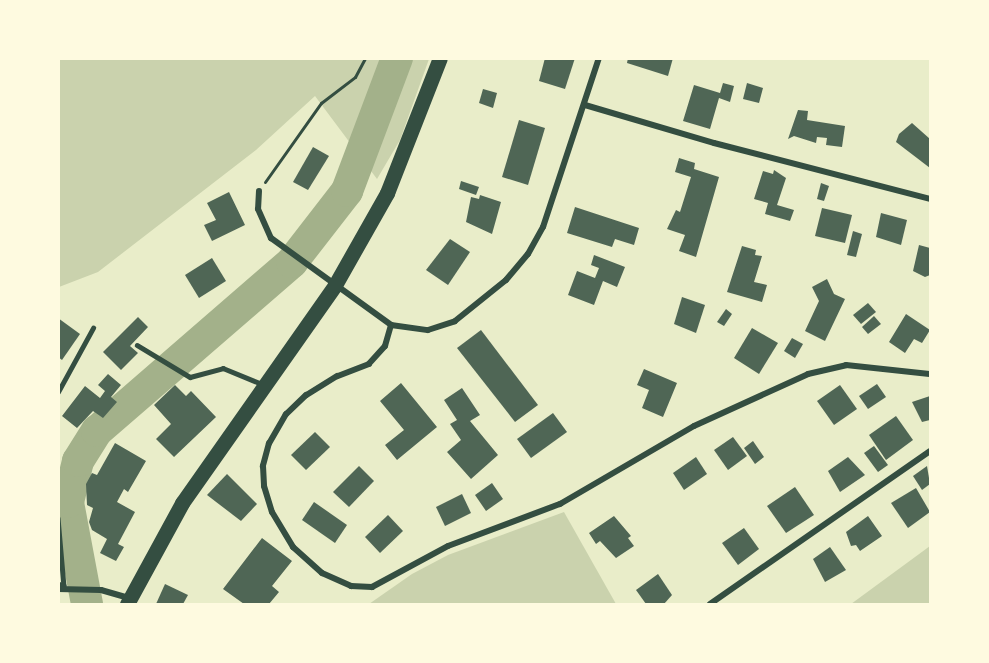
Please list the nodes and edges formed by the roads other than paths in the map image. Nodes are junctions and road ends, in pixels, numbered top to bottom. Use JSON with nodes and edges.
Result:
{"nodes":[{"id":1,"x":440,"y":58,"type":"edge"},
{"id":2,"x":599,"y":58,"type":"edge"},
{"id":3,"x":585,"y":105,"type":"junction"},
{"id":4,"x":259,"y":191,"type":"road end"},
{"id":5,"x":930,"y":199,"type":"edge"},
{"id":6,"x":335,"y":285,"type":"junction"},
{"id":7,"x":391,"y":325,"type":"junction"},
{"id":8,"x":93,"y":328,"type":"dead end"},
{"id":9,"x":138,"y":345,"type":"dead end"},
{"id":10,"x":930,"y":374,"type":"edge"},
{"id":11,"x":262,"y":384,"type":"junction"},
{"id":12,"x":58,"y":392,"type":"edge"},
{"id":13,"x":930,"y":451,"type":"edge"},
{"id":14,"x":58,"y":519,"type":"edge"},
{"id":15,"x":60,"y":586,"type":"edge"},
{"id":16,"x":128,"y":601,"type":"edge"},
{"id":17,"x":710,"y":604,"type":"edge"}],
"edges":[{"from":1,"to":6,"type":"main road"},
{"from":2,"to":3,"type":"street"},
{"from":3,"to":5,"type":"street"},
{"from":3,"to":7,"type":"street"},
{"from":4,"to":6,"type":"street"},
{"from":6,"to":7,"type":"street"},
{"from":6,"to":11,"type":"main road"},
{"from":7,"to":10,"type":"street"},
{"from":8,"to":12,"type":"lane"},
{"from":9,"to":11,"type":"lane"},
{"from":11,"to":16,"type":"main road"},
{"from":13,"to":17,"type":"street"},
{"from":14,"to":15,"type":"lane"},
{"from":15,"to":16,"type":"street"}]}
